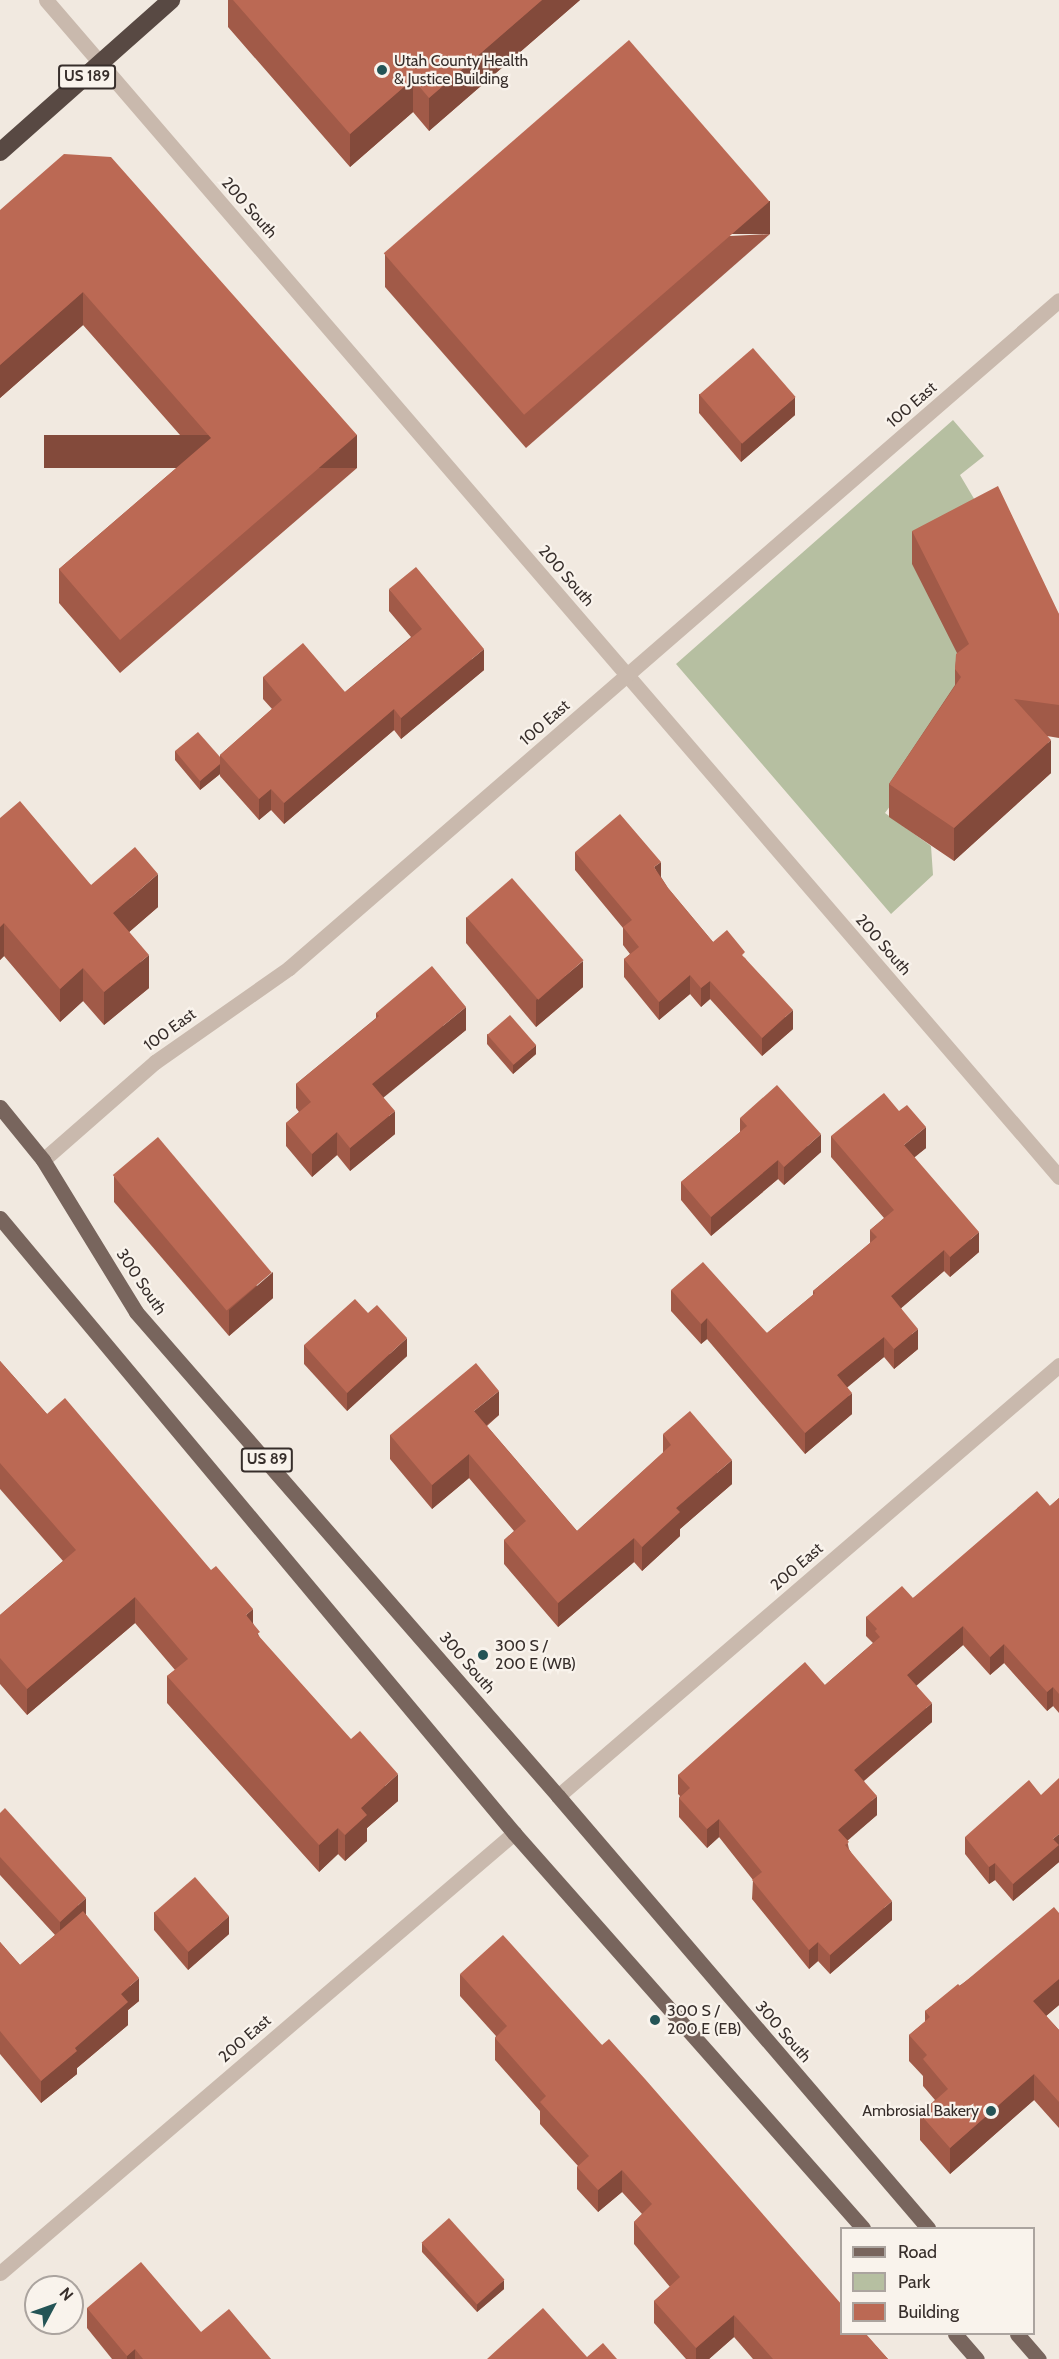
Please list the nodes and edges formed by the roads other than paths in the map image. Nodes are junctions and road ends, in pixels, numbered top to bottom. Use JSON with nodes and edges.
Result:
{"nodes":[{"id":1,"x":46,"y":0,"type":"edge"},
{"id":2,"x":171,"y":0,"type":"edge"},
{"id":3,"x":101,"y":64,"type":"junction"},
{"id":4,"x":0,"y":152,"type":"edge"},
{"id":5,"x":1059,"y":300,"type":"edge"},
{"id":6,"x":628,"y":675,"type":"junction"},
{"id":7,"x":0,"y":1107,"type":"edge"},
{"id":8,"x":43,"y":1160,"type":"junction"},
{"id":9,"x":1059,"y":1177,"type":"edge"},
{"id":10,"x":0,"y":1218,"type":"edge"},
{"id":11,"x":1059,"y":1365,"type":"edge"},
{"id":12,"x":558,"y":1796,"type":"junction"},
{"id":13,"x":514,"y":1833,"type":"junction"},
{"id":14,"x":861,"y":2227,"type":"edge"},
{"id":15,"x":925,"y":2227,"type":"edge"},
{"id":16,"x":0,"y":2273,"type":"edge"},
{"id":17,"x":956,"y":2335,"type":"edge"},
{"id":18,"x":1018,"y":2335,"type":"edge"},
{"id":19,"x":977,"y":2359,"type":"edge"},
{"id":20,"x":1039,"y":2359,"type":"edge"}],
"edges":[{"from":1,"to":3,"type":"street","name":"200 South"},
{"from":2,"to":3,"type":"highway","number":"US 189"},
{"from":3,"to":4,"type":"highway","number":"US 189"},
{"from":3,"to":6,"type":"street","name":"200 South"},
{"from":5,"to":6,"type":"street","name":"100 East"},
{"from":6,"to":8,"type":"street","name":"100 East"},
{"from":6,"to":9,"type":"street","name":"200 South"},
{"from":7,"to":8,"type":"main road","name":"300 South","number":"US 89"},
{"from":8,"to":12,"type":"main road","name":"300 South","number":"US 89"},
{"from":10,"to":13,"type":"main road","number":"US 89"},
{"from":11,"to":12,"type":"street","name":"200 East"},
{"from":12,"to":15,"type":"main road","name":"300 South","number":"US 89"},
{"from":13,"to":14,"type":"main road","number":"US 89"},
{"from":13,"to":16,"type":"street","name":"200 East"},
{"from":17,"to":19,"type":"main road"},
{"from":18,"to":20,"type":"main road"}]}
